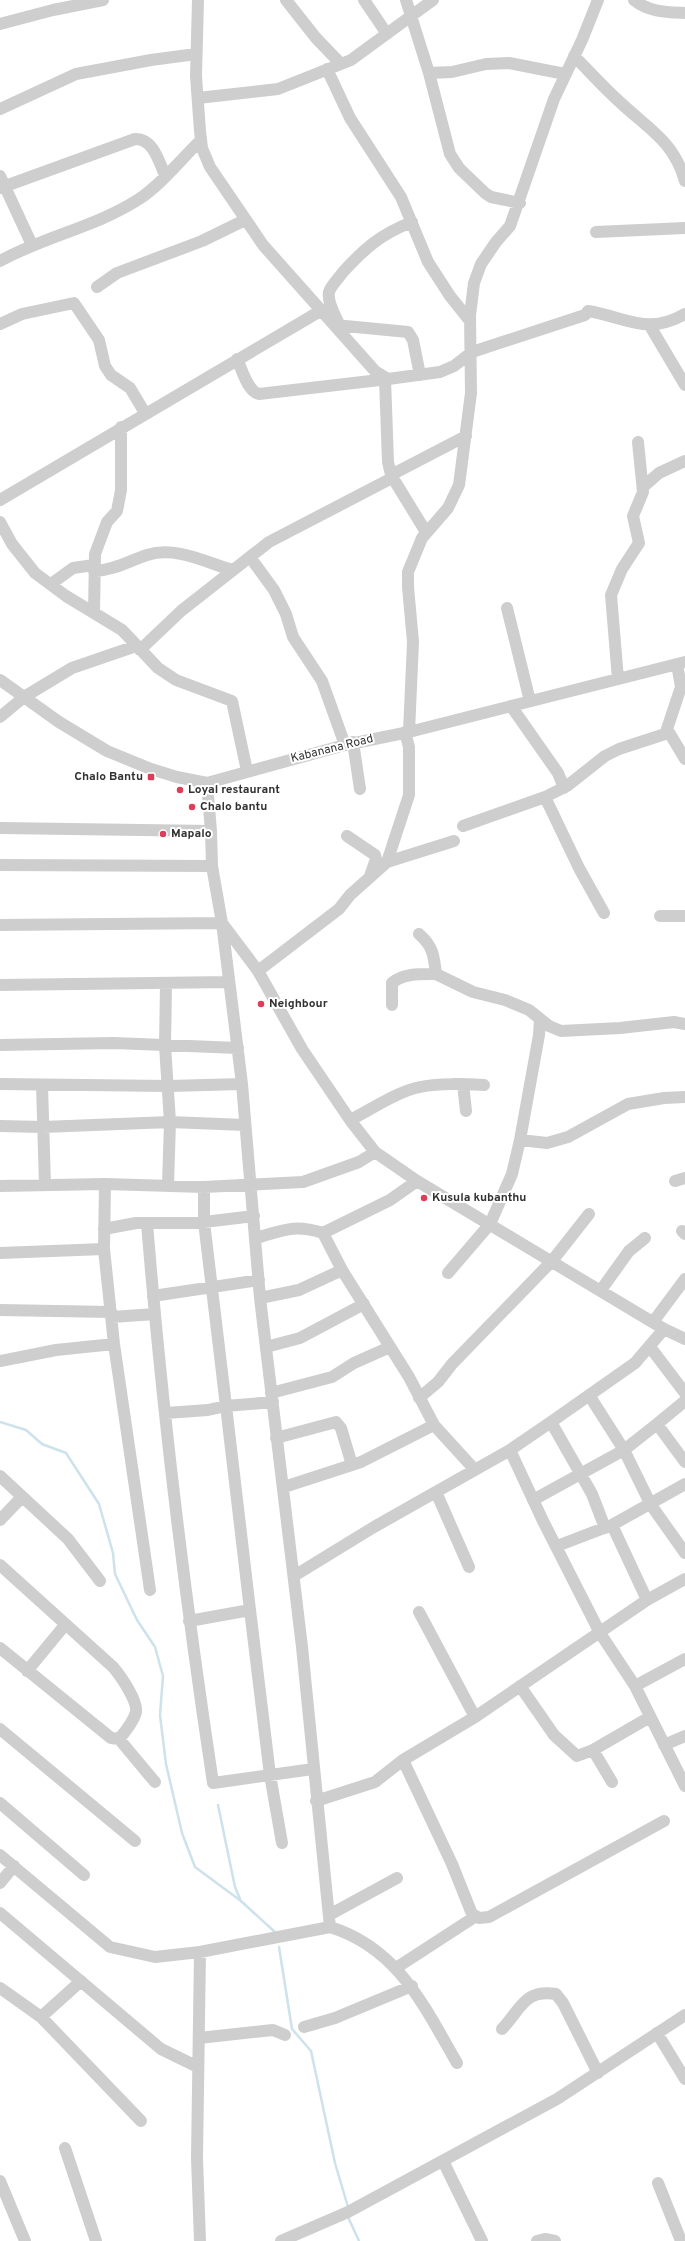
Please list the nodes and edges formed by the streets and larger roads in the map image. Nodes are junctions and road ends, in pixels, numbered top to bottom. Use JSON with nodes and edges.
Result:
{"nodes":[{"id":1,"x":102,"y":0,"type":"edge"},
{"id":2,"x":198,"y":0,"type":"edge"},
{"id":3,"x":286,"y":0,"type":"edge"},
{"id":4,"x":364,"y":0,"type":"edge"},
{"id":5,"x":406,"y":0,"type":"edge"},
{"id":6,"x":433,"y":0,"type":"edge"},
{"id":7,"x":598,"y":0,"type":"edge"},
{"id":8,"x":634,"y":0,"type":"edge"},
{"id":9,"x":685,"y":13,"type":"edge"},
{"id":10,"x":411,"y":16,"type":"junction"},
{"id":11,"x":0,"y":24,"type":"edge"},
{"id":12,"x":387,"y":34,"type":"junction"},
{"id":13,"x":196,"y":54,"type":"junction"},
{"id":14,"x":574,"y":56,"type":"junction"},
{"id":15,"x":341,"y":64,"type":"junction"},
{"id":16,"x":327,"y":69,"type":"junction"},
{"id":17,"x":428,"y":72,"type":"junction"},
{"id":18,"x":565,"y":74,"type":"junction"},
{"id":19,"x":198,"y":98,"type":"junction"},
{"id":20,"x":0,"y":109,"type":"edge"},
{"id":21,"x":201,"y":140,"type":"junction"},
{"id":22,"x":165,"y":175,"type":"junction"},
{"id":23,"x":685,"y":181,"type":"edge"},
{"id":24,"x":1,"y":183,"type":"edge"},
{"id":25,"x":520,"y":203,"type":"junction"},
{"id":26,"x":245,"y":220,"type":"junction"},
{"id":27,"x":412,"y":222,"type":"junction"},
{"id":28,"x":685,"y":228,"type":"edge"},
{"id":29,"x":596,"y":232,"type":"dead end"},
{"id":30,"x":32,"y":245,"type":"junction"},
{"id":31,"x":0,"y":261,"type":"edge"},
{"id":32,"x":97,"y":287,"type":"dead end"},
{"id":33,"x":322,"y":310,"type":"junction"},
{"id":34,"x":685,"y":314,"type":"edge"},
{"id":35,"x":470,"y":321,"type":"junction"},
{"id":36,"x":0,"y":324,"type":"edge"},
{"id":37,"x":337,"y":325,"type":"junction"},
{"id":38,"x":650,"y":326,"type":"junction"},
{"id":39,"x":472,"y":352,"type":"junction"},
{"id":40,"x":237,"y":359,"type":"junction"},
{"id":41,"x":420,"y":375,"type":"junction"},
{"id":42,"x":387,"y":379,"type":"junction"},
{"id":43,"x":685,"y":385,"type":"edge"},
{"id":44,"x":145,"y":413,"type":"junction"},
{"id":45,"x":120,"y":427,"type":"junction"},
{"id":46,"x":466,"y":436,"type":"junction"},
{"id":47,"x":638,"y":442,"type":"dead end"},
{"id":48,"x":685,"y":461,"type":"edge"},
{"id":49,"x":392,"y":476,"type":"junction"},
{"id":50,"x":643,"y":488,"type":"junction"},
{"id":51,"x":0,"y":500,"type":"edge"},
{"id":52,"x":0,"y":522,"type":"edge"},
{"id":53,"x":426,"y":532,"type":"junction"},
{"id":54,"x":250,"y":557,"type":"junction"},
{"id":55,"x":94,"y":568,"type":"junction"},
{"id":56,"x":232,"y":570,"type":"junction"},
{"id":57,"x":51,"y":584,"type":"junction"},
{"id":58,"x":507,"y":608,"type":"dead end"},
{"id":59,"x":94,"y":613,"type":"junction"},
{"id":60,"x":138,"y":648,"type":"junction"},
{"id":61,"x":681,"y":663,"type":"edge"},
{"id":62,"x":618,"y":679,"type":"junction"},
{"id":63,"x":0,"y":680,"type":"edge"},
{"id":64,"x":24,"y":698,"type":"junction"},
{"id":65,"x":530,"y":702,"type":"junction"},
{"id":66,"x":511,"y":706,"type":"junction"},
{"id":67,"x":0,"y":717,"type":"edge"},
{"id":68,"x":407,"y":732,"type":"junction"},
{"id":69,"x":668,"y":733,"type":"junction"},
{"id":70,"x":349,"y":744,"type":"junction"},
{"id":71,"x":685,"y":759,"type":"edge"},
{"id":72,"x":247,"y":771,"type":"junction"},
{"id":73,"x":207,"y":783,"type":"junction"},
{"id":74,"x":564,"y":788,"type":"junction"},
{"id":75,"x":360,"y":789,"type":"dead end"},
{"id":76,"x":545,"y":797,"type":"junction"},
{"id":77,"x":463,"y":826,"type":"dead end"},
{"id":78,"x":0,"y":828,"type":"edge"},
{"id":79,"x":211,"y":831,"type":"junction"},
{"id":80,"x":347,"y":836,"type":"dead end"},
{"id":81,"x":454,"y":841,"type":"dead end"},
{"id":82,"x":387,"y":862,"type":"junction"},
{"id":83,"x":0,"y":865,"type":"edge"},
{"id":84,"x":212,"y":866,"type":"junction"},
{"id":85,"x":370,"y":876,"type":"junction"},
{"id":86,"x":604,"y":913,"type":"dead end"},
{"id":87,"x":660,"y":916,"type":"dead end"},
{"id":88,"x":685,"y":916,"type":"edge"},
{"id":89,"x":222,"y":923,"type":"junction"},
{"id":90,"x":0,"y":925,"type":"edge"},
{"id":91,"x":419,"y":934,"type":"dead end"},
{"id":92,"x":258,"y":971,"type":"junction"},
{"id":93,"x":436,"y":974,"type":"junction"},
{"id":94,"x":229,"y":982,"type":"junction"},
{"id":95,"x":166,"y":984,"type":"junction"},
{"id":96,"x":0,"y":985,"type":"edge"},
{"id":97,"x":392,"y":1005,"type":"dead end"},
{"id":98,"x":540,"y":1019,"type":"junction"},
{"id":99,"x":685,"y":1024,"type":"edge"},
{"id":100,"x":0,"y":1045,"type":"edge"},
{"id":101,"x":165,"y":1046,"type":"junction"},
{"id":102,"x":238,"y":1048,"type":"junction"},
{"id":103,"x":0,"y":1084,"type":"edge"},
{"id":104,"x":242,"y":1084,"type":"junction"},
{"id":105,"x":463,"y":1084,"type":"junction"},
{"id":106,"x":42,"y":1085,"type":"junction"},
{"id":107,"x":484,"y":1085,"type":"dead end"},
{"id":108,"x":169,"y":1086,"type":"junction"},
{"id":109,"x":685,"y":1097,"type":"edge"},
{"id":110,"x":466,"y":1111,"type":"dead end"},
{"id":111,"x":350,"y":1120,"type":"junction"},
{"id":112,"x":170,"y":1122,"type":"junction"},
{"id":113,"x":245,"y":1125,"type":"junction"},
{"id":114,"x":0,"y":1126,"type":"edge"},
{"id":115,"x":43,"y":1127,"type":"junction"},
{"id":116,"x":520,"y":1140,"type":"junction"},
{"id":117,"x":375,"y":1152,"type":"junction"},
{"id":118,"x":417,"y":1181,"type":"junction"},
{"id":119,"x":105,"y":1184,"type":"junction"},
{"id":120,"x":251,"y":1185,"type":"junction"},
{"id":121,"x":0,"y":1186,"type":"edge"},
{"id":122,"x":45,"y":1186,"type":"junction"},
{"id":123,"x":168,"y":1186,"type":"junction"},
{"id":124,"x":204,"y":1187,"type":"junction"},
{"id":125,"x":589,"y":1214,"type":"dead end"},
{"id":126,"x":254,"y":1216,"type":"junction"},
{"id":127,"x":147,"y":1222,"type":"junction"},
{"id":128,"x":204,"y":1222,"type":"junction"},
{"id":129,"x":490,"y":1224,"type":"junction"},
{"id":130,"x":104,"y":1229,"type":"junction"},
{"id":131,"x":323,"y":1233,"type":"junction"},
{"id":132,"x":256,"y":1238,"type":"junction"},
{"id":133,"x":645,"y":1238,"type":"dead end"},
{"id":134,"x":104,"y":1249,"type":"junction"},
{"id":135,"x":0,"y":1253,"type":"edge"},
{"id":136,"x":552,"y":1261,"type":"junction"},
{"id":137,"x":342,"y":1270,"type":"junction"},
{"id":138,"x":448,"y":1273,"type":"dead end"},
{"id":139,"x":685,"y":1279,"type":"edge"},
{"id":140,"x":259,"y":1280,"type":"junction"},
{"id":141,"x":212,"y":1288,"type":"junction"},
{"id":142,"x":601,"y":1290,"type":"junction"},
{"id":143,"x":153,"y":1296,"type":"junction"},
{"id":144,"x":260,"y":1298,"type":"junction"},
{"id":145,"x":364,"y":1304,"type":"junction"},
{"id":146,"x":0,"y":1310,"type":"edge"},
{"id":147,"x":111,"y":1314,"type":"junction"},
{"id":148,"x":155,"y":1314,"type":"junction"},
{"id":149,"x":653,"y":1322,"type":"junction"},
{"id":150,"x":664,"y":1329,"type":"junction"},
{"id":151,"x":685,"y":1339,"type":"edge"},
{"id":152,"x":114,"y":1344,"type":"junction"},
{"id":153,"x":266,"y":1347,"type":"junction"},
{"id":154,"x":390,"y":1347,"type":"junction"},
{"id":155,"x":650,"y":1347,"type":"junction"},
{"id":156,"x":0,"y":1361,"type":"edge"},
{"id":157,"x":685,"y":1393,"type":"edge"},
{"id":158,"x":589,"y":1395,"type":"junction"},
{"id":159,"x":272,"y":1398,"type":"junction"},
{"id":160,"x":419,"y":1398,"type":"junction"},
{"id":161,"x":685,"y":1401,"type":"edge"},
{"id":162,"x":226,"y":1406,"type":"junction"},
{"id":163,"x":166,"y":1412,"type":"junction"},
{"id":164,"x":551,"y":1422,"type":"junction"},
{"id":165,"x":658,"y":1424,"type":"junction"},
{"id":166,"x":434,"y":1425,"type":"junction"},
{"id":167,"x":276,"y":1438,"type":"junction"},
{"id":168,"x":510,"y":1450,"type":"junction"},
{"id":169,"x":624,"y":1450,"type":"junction"},
{"id":170,"x":685,"y":1462,"type":"edge"},
{"id":171,"x":352,"y":1465,"type":"junction"},
{"id":172,"x":475,"y":1470,"type":"junction"},
{"id":173,"x":582,"y":1474,"type":"junction"},
{"id":174,"x":0,"y":1476,"type":"edge"},
{"id":175,"x":685,"y":1484,"type":"edge"},
{"id":176,"x":284,"y":1487,"type":"junction"},
{"id":177,"x":436,"y":1492,"type":"junction"},
{"id":178,"x":22,"y":1497,"type":"junction"},
{"id":179,"x":533,"y":1500,"type":"junction"},
{"id":180,"x":651,"y":1505,"type":"junction"},
{"id":181,"x":0,"y":1520,"type":"edge"},
{"id":182,"x":608,"y":1527,"type":"junction"},
{"id":183,"x":557,"y":1546,"type":"junction"},
{"id":184,"x":685,"y":1553,"type":"edge"},
{"id":185,"x":0,"y":1566,"type":"edge"},
{"id":186,"x":469,"y":1567,"type":"dead end"},
{"id":187,"x":294,"y":1576,"type":"junction"},
{"id":188,"x":685,"y":1579,"type":"edge"},
{"id":189,"x":100,"y":1581,"type":"dead end"},
{"id":190,"x":150,"y":1590,"type":"dead end"},
{"id":191,"x":647,"y":1600,"type":"junction"},
{"id":192,"x":250,"y":1610,"type":"junction"},
{"id":193,"x":419,"y":1612,"type":"dead end"},
{"id":194,"x":189,"y":1621,"type":"junction"},
{"id":195,"x":65,"y":1625,"type":"junction"},
{"id":196,"x":600,"y":1633,"type":"junction"},
{"id":197,"x":0,"y":1648,"type":"edge"},
{"id":198,"x":685,"y":1659,"type":"edge"},
{"id":199,"x":27,"y":1671,"type":"junction"},
{"id":200,"x":520,"y":1686,"type":"junction"},
{"id":201,"x":635,"y":1686,"type":"junction"},
{"id":202,"x":475,"y":1717,"type":"junction"},
{"id":203,"x":650,"y":1717,"type":"junction"},
{"id":204,"x":0,"y":1729,"type":"edge"},
{"id":205,"x":685,"y":1736,"type":"edge"},
{"id":206,"x":119,"y":1738,"type":"junction"},
{"id":207,"x":664,"y":1745,"type":"junction"},
{"id":208,"x":593,"y":1750,"type":"junction"},
{"id":209,"x":403,"y":1760,"type":"junction"},
{"id":210,"x":313,"y":1769,"type":"junction"},
{"id":211,"x":270,"y":1775,"type":"junction"},
{"id":212,"x":155,"y":1782,"type":"dead end"},
{"id":213,"x":612,"y":1782,"type":"dead end"},
{"id":214,"x":685,"y":1786,"type":"edge"},
{"id":215,"x":316,"y":1801,"type":"junction"},
{"id":216,"x":0,"y":1803,"type":"edge"},
{"id":217,"x":664,"y":1821,"type":"dead end"},
{"id":218,"x":135,"y":1841,"type":"dead end"},
{"id":219,"x":282,"y":1843,"type":"dead end"},
{"id":220,"x":0,"y":1854,"type":"edge"},
{"id":221,"x":14,"y":1866,"type":"junction"},
{"id":222,"x":84,"y":1875,"type":"dead end"},
{"id":223,"x":397,"y":1878,"type":"dead end"},
{"id":224,"x":0,"y":1882,"type":"edge"},
{"id":225,"x":0,"y":1913,"type":"edge"},
{"id":226,"x":476,"y":1916,"type":"junction"},
{"id":227,"x":329,"y":1921,"type":"junction"},
{"id":228,"x":200,"y":1952,"type":"junction"},
{"id":229,"x":396,"y":1968,"type":"junction"},
{"id":230,"x":80,"y":1981,"type":"junction"},
{"id":231,"x":412,"y":1986,"type":"junction"},
{"id":232,"x":0,"y":1988,"type":"edge"},
{"id":233,"x":685,"y":2015,"type":"edge"},
{"id":234,"x":41,"y":2017,"type":"junction"},
{"id":235,"x":304,"y":2027,"type":"dead end"},
{"id":236,"x":502,"y":2029,"type":"dead end"},
{"id":237,"x":657,"y":2034,"type":"junction"},
{"id":238,"x":285,"y":2035,"type":"dead end"},
{"id":239,"x":199,"y":2038,"type":"junction"},
{"id":240,"x":457,"y":2063,"type":"dead end"},
{"id":241,"x":198,"y":2067,"type":"junction"},
{"id":242,"x":598,"y":2073,"type":"junction"},
{"id":243,"x":685,"y":2079,"type":"edge"},
{"id":244,"x":141,"y":2121,"type":"dead end"},
{"id":245,"x":65,"y":2148,"type":"dead end"},
{"id":246,"x":444,"y":2161,"type":"junction"},
{"id":247,"x":658,"y":2183,"type":"dead end"},
{"id":248,"x":2,"y":2187,"type":"edge"},
{"id":249,"x":25,"y":2241,"type":"edge"},
{"id":250,"x":96,"y":2241,"type":"edge"},
{"id":251,"x":200,"y":2241,"type":"edge"},
{"id":252,"x":281,"y":2241,"type":"edge"},
{"id":253,"x":482,"y":2241,"type":"edge"},
{"id":254,"x":537,"y":2241,"type":"edge"},
{"id":255,"x":555,"y":2241,"type":"edge"},
{"id":256,"x":681,"y":2241,"type":"edge"}],
"edges":[{"from":1,"to":11,"type":"street"},
{"from":2,"to":13,"type":"street"},
{"from":3,"to":15,"type":"street"},
{"from":4,"to":12,"type":"street"},
{"from":5,"to":10,"type":"street"},
{"from":6,"to":10,"type":"street"},
{"from":7,"to":14,"type":"street"},
{"from":8,"to":9,"type":"street"},
{"from":10,"to":12,"type":"street"},
{"from":10,"to":17,"type":"street"},
{"from":12,"to":15,"type":"street"},
{"from":13,"to":19,"type":"street"},
{"from":13,"to":20,"type":"street"},
{"from":14,"to":18,"type":"street"},
{"from":14,"to":23,"type":"street"},
{"from":15,"to":16,"type":"street"},
{"from":16,"to":19,"type":"street"},
{"from":16,"to":27,"type":"street"},
{"from":17,"to":18,"type":"street"},
{"from":17,"to":25,"type":"street"},
{"from":18,"to":25,"type":"street"},
{"from":19,"to":21,"type":"street"},
{"from":21,"to":22,"type":"street"},
{"from":21,"to":26,"type":"street"},
{"from":22,"to":24,"type":"street"},
{"from":22,"to":30,"type":"street"},
{"from":24,"to":30,"type":"street"},
{"from":25,"to":35,"type":"street"},
{"from":26,"to":32,"type":"street"},
{"from":26,"to":33,"type":"street"},
{"from":27,"to":35,"type":"street"},
{"from":27,"to":37,"type":"street"},
{"from":28,"to":29,"type":"street"},
{"from":30,"to":31,"type":"street"},
{"from":33,"to":37,"type":"street"},
{"from":33,"to":40,"type":"street"},
{"from":34,"to":38,"type":"street"},
{"from":35,"to":39,"type":"street"},
{"from":36,"to":44,"type":"street"},
{"from":37,"to":41,"type":"street"},
{"from":37,"to":42,"type":"street"},
{"from":38,"to":39,"type":"street"},
{"from":38,"to":43,"type":"street"},
{"from":39,"to":41,"type":"street"},
{"from":39,"to":46,"type":"street"},
{"from":40,"to":42,"type":"street"},
{"from":40,"to":44,"type":"street"},
{"from":41,"to":42,"type":"street"},
{"from":42,"to":49,"type":"street"},
{"from":44,"to":45,"type":"street"},
{"from":45,"to":51,"type":"street"},
{"from":45,"to":55,"type":"street"},
{"from":46,"to":49,"type":"street"},
{"from":46,"to":53,"type":"street"},
{"from":47,"to":50,"type":"street"},
{"from":48,"to":50,"type":"street"},
{"from":49,"to":53,"type":"street"},
{"from":49,"to":54,"type":"street"},
{"from":50,"to":62,"type":"street"},
{"from":52,"to":57,"type":"street"},
{"from":53,"to":68,"type":"street"},
{"from":54,"to":56,"type":"street"},
{"from":54,"to":70,"type":"street"},
{"from":55,"to":56,"type":"street"},
{"from":55,"to":57,"type":"street"},
{"from":55,"to":59,"type":"street"},
{"from":56,"to":60,"type":"street"},
{"from":57,"to":59,"type":"street"},
{"from":58,"to":65,"type":"street"},
{"from":59,"to":60,"type":"street"},
{"from":60,"to":64,"type":"street"},
{"from":60,"to":72,"type":"street"},
{"from":61,"to":62,"type":"street","name":"Kabanana Road"},
{"from":61,"to":69,"type":"street"},
{"from":62,"to":65,"type":"street","name":"Kabanana Road"},
{"from":63,"to":64,"type":"street","name":"Kabanana Road"},
{"from":64,"to":67,"type":"street"},
{"from":64,"to":73,"type":"street","name":"Kabanana Road"},
{"from":65,"to":66,"type":"street","name":"Kabanana Road"},
{"from":66,"to":68,"type":"street","name":"Kabanana Road"},
{"from":66,"to":74,"type":"street"},
{"from":68,"to":70,"type":"street","name":"Kabanana Road"},
{"from":68,"to":82,"type":"street"},
{"from":69,"to":71,"type":"street"},
{"from":69,"to":74,"type":"street"},
{"from":70,"to":72,"type":"street","name":"Kabanana Road"},
{"from":70,"to":75,"type":"street"},
{"from":72,"to":73,"type":"street","name":"Kabanana Road"},
{"from":73,"to":79,"type":"street"},
{"from":74,"to":76,"type":"street"},
{"from":76,"to":77,"type":"street"},
{"from":76,"to":86,"type":"street"},
{"from":78,"to":79,"type":"street"},
{"from":79,"to":84,"type":"street"},
{"from":80,"to":85,"type":"street"},
{"from":81,"to":82,"type":"street"},
{"from":82,"to":85,"type":"street"},
{"from":83,"to":84,"type":"street"},
{"from":84,"to":89,"type":"street"},
{"from":85,"to":92,"type":"street"},
{"from":87,"to":88,"type":"street"},
{"from":89,"to":90,"type":"street"},
{"from":89,"to":92,"type":"street"},
{"from":89,"to":94,"type":"street"},
{"from":91,"to":93,"type":"street"},
{"from":92,"to":111,"type":"street"},
{"from":93,"to":97,"type":"street"},
{"from":93,"to":98,"type":"street"},
{"from":94,"to":95,"type":"street"},
{"from":94,"to":102,"type":"street"},
{"from":95,"to":96,"type":"street"},
{"from":95,"to":101,"type":"street"},
{"from":98,"to":99,"type":"street"},
{"from":98,"to":116,"type":"street"},
{"from":100,"to":101,"type":"street"},
{"from":101,"to":102,"type":"street"},
{"from":101,"to":108,"type":"street"},
{"from":102,"to":104,"type":"street"},
{"from":103,"to":106,"type":"street"},
{"from":104,"to":108,"type":"street"},
{"from":104,"to":113,"type":"street"},
{"from":105,"to":107,"type":"street"},
{"from":105,"to":110,"type":"street"},
{"from":105,"to":111,"type":"street"},
{"from":106,"to":108,"type":"street"},
{"from":106,"to":115,"type":"street"},
{"from":108,"to":112,"type":"street"},
{"from":109,"to":116,"type":"street"},
{"from":111,"to":117,"type":"street"},
{"from":112,"to":113,"type":"street"},
{"from":112,"to":115,"type":"street"},
{"from":112,"to":123,"type":"street"},
{"from":113,"to":120,"type":"street"},
{"from":114,"to":115,"type":"street"},
{"from":115,"to":122,"type":"street"},
{"from":116,"to":129,"type":"street"},
{"from":117,"to":118,"type":"street"},
{"from":117,"to":120,"type":"street"},
{"from":118,"to":129,"type":"street"},
{"from":118,"to":131,"type":"street"},
{"from":119,"to":122,"type":"street"},
{"from":119,"to":123,"type":"street"},
{"from":119,"to":130,"type":"street"},
{"from":120,"to":124,"type":"street"},
{"from":120,"to":126,"type":"street"},
{"from":121,"to":122,"type":"street"},
{"from":123,"to":124,"type":"street"},
{"from":124,"to":128,"type":"street"},
{"from":125,"to":136,"type":"street"},
{"from":126,"to":128,"type":"street"},
{"from":126,"to":132,"type":"street"},
{"from":127,"to":128,"type":"street"},
{"from":127,"to":130,"type":"street"},
{"from":127,"to":143,"type":"street"},
{"from":128,"to":141,"type":"street"},
{"from":129,"to":136,"type":"street"},
{"from":129,"to":138,"type":"street"},
{"from":130,"to":134,"type":"street"},
{"from":131,"to":132,"type":"street"},
{"from":131,"to":137,"type":"street"},
{"from":132,"to":140,"type":"street"},
{"from":133,"to":142,"type":"street"},
{"from":134,"to":135,"type":"street"},
{"from":134,"to":147,"type":"street"},
{"from":136,"to":142,"type":"street"},
{"from":136,"to":160,"type":"street"},
{"from":137,"to":144,"type":"street"},
{"from":137,"to":145,"type":"street"},
{"from":139,"to":149,"type":"street"},
{"from":140,"to":141,"type":"street"},
{"from":140,"to":144,"type":"street"},
{"from":141,"to":143,"type":"street"},
{"from":141,"to":162,"type":"street"},
{"from":142,"to":149,"type":"street"},
{"from":143,"to":148,"type":"street"},
{"from":144,"to":153,"type":"street"},
{"from":145,"to":153,"type":"street"},
{"from":145,"to":154,"type":"street"},
{"from":146,"to":147,"type":"street"},
{"from":147,"to":148,"type":"street"},
{"from":147,"to":152,"type":"street"},
{"from":148,"to":163,"type":"street"},
{"from":149,"to":150,"type":"street"},
{"from":150,"to":151,"type":"street"},
{"from":150,"to":155,"type":"street"},
{"from":152,"to":156,"type":"street"},
{"from":152,"to":190,"type":"street"},
{"from":153,"to":159,"type":"street"},
{"from":154,"to":159,"type":"street"},
{"from":154,"to":160,"type":"street"},
{"from":155,"to":157,"type":"street"},
{"from":155,"to":158,"type":"street"},
{"from":158,"to":164,"type":"street"},
{"from":158,"to":169,"type":"street"},
{"from":159,"to":162,"type":"street"},
{"from":159,"to":167,"type":"street"},
{"from":160,"to":166,"type":"street"},
{"from":161,"to":165,"type":"street"},
{"from":162,"to":163,"type":"street"},
{"from":162,"to":192,"type":"street"},
{"from":163,"to":194,"type":"street"},
{"from":164,"to":168,"type":"street"},
{"from":164,"to":173,"type":"street"},
{"from":165,"to":169,"type":"street"},
{"from":165,"to":170,"type":"street"},
{"from":166,"to":171,"type":"street"},
{"from":166,"to":172,"type":"street"},
{"from":167,"to":171,"type":"street"},
{"from":167,"to":176,"type":"street"},
{"from":168,"to":172,"type":"street"},
{"from":168,"to":179,"type":"street"},
{"from":169,"to":173,"type":"street"},
{"from":169,"to":180,"type":"street"},
{"from":171,"to":176,"type":"street"},
{"from":172,"to":177,"type":"street"},
{"from":173,"to":179,"type":"street"},
{"from":173,"to":182,"type":"street"},
{"from":174,"to":178,"type":"street"},
{"from":175,"to":180,"type":"street"},
{"from":176,"to":187,"type":"street"},
{"from":177,"to":186,"type":"street"},
{"from":177,"to":187,"type":"street"},
{"from":178,"to":181,"type":"street"},
{"from":178,"to":189,"type":"street"},
{"from":179,"to":183,"type":"street"},
{"from":180,"to":182,"type":"street"},
{"from":180,"to":184,"type":"street"},
{"from":182,"to":183,"type":"street"},
{"from":182,"to":191,"type":"street"},
{"from":183,"to":196,"type":"street"},
{"from":185,"to":195,"type":"street"},
{"from":187,"to":210,"type":"street"},
{"from":188,"to":191,"type":"street"},
{"from":191,"to":196,"type":"street"},
{"from":192,"to":194,"type":"street"},
{"from":192,"to":211,"type":"street"},
{"from":193,"to":202,"type":"street"},
{"from":194,"to":211,"type":"street"},
{"from":195,"to":199,"type":"street"},
{"from":195,"to":206,"type":"street"},
{"from":196,"to":200,"type":"street"},
{"from":196,"to":201,"type":"street"},
{"from":197,"to":199,"type":"street"},
{"from":198,"to":201,"type":"street"},
{"from":199,"to":206,"type":"street"},
{"from":200,"to":202,"type":"street"},
{"from":200,"to":208,"type":"street"},
{"from":201,"to":203,"type":"street"},
{"from":202,"to":209,"type":"street"},
{"from":203,"to":207,"type":"street"},
{"from":203,"to":208,"type":"street"},
{"from":204,"to":218,"type":"street"},
{"from":205,"to":207,"type":"street"},
{"from":206,"to":212,"type":"street"},
{"from":207,"to":214,"type":"street"},
{"from":208,"to":213,"type":"street"},
{"from":209,"to":215,"type":"street"},
{"from":209,"to":226,"type":"street"},
{"from":210,"to":211,"type":"street"},
{"from":210,"to":215,"type":"street"},
{"from":211,"to":219,"type":"street"},
{"from":215,"to":227,"type":"street"},
{"from":216,"to":222,"type":"street"},
{"from":217,"to":226,"type":"street"},
{"from":220,"to":221,"type":"street"},
{"from":221,"to":224,"type":"street"},
{"from":221,"to":228,"type":"street"},
{"from":223,"to":227,"type":"street"},
{"from":225,"to":230,"type":"street"},
{"from":226,"to":229,"type":"street"},
{"from":227,"to":228,"type":"street"},
{"from":227,"to":229,"type":"street"},
{"from":228,"to":239,"type":"street"},
{"from":229,"to":231,"type":"street"},
{"from":230,"to":234,"type":"street"},
{"from":230,"to":241,"type":"street"},
{"from":231,"to":235,"type":"street"},
{"from":231,"to":240,"type":"street"},
{"from":232,"to":234,"type":"street"},
{"from":233,"to":237,"type":"street"},
{"from":234,"to":244,"type":"street"},
{"from":236,"to":242,"type":"street"},
{"from":237,"to":242,"type":"street"},
{"from":237,"to":243,"type":"street"},
{"from":238,"to":239,"type":"street"},
{"from":239,"to":241,"type":"street"},
{"from":241,"to":251,"type":"street"},
{"from":242,"to":246,"type":"street"},
{"from":245,"to":250,"type":"street"},
{"from":246,"to":252,"type":"street"},
{"from":246,"to":253,"type":"street"},
{"from":247,"to":256,"type":"street"},
{"from":248,"to":249,"type":"street"},
{"from":254,"to":255,"type":"street"}]}
